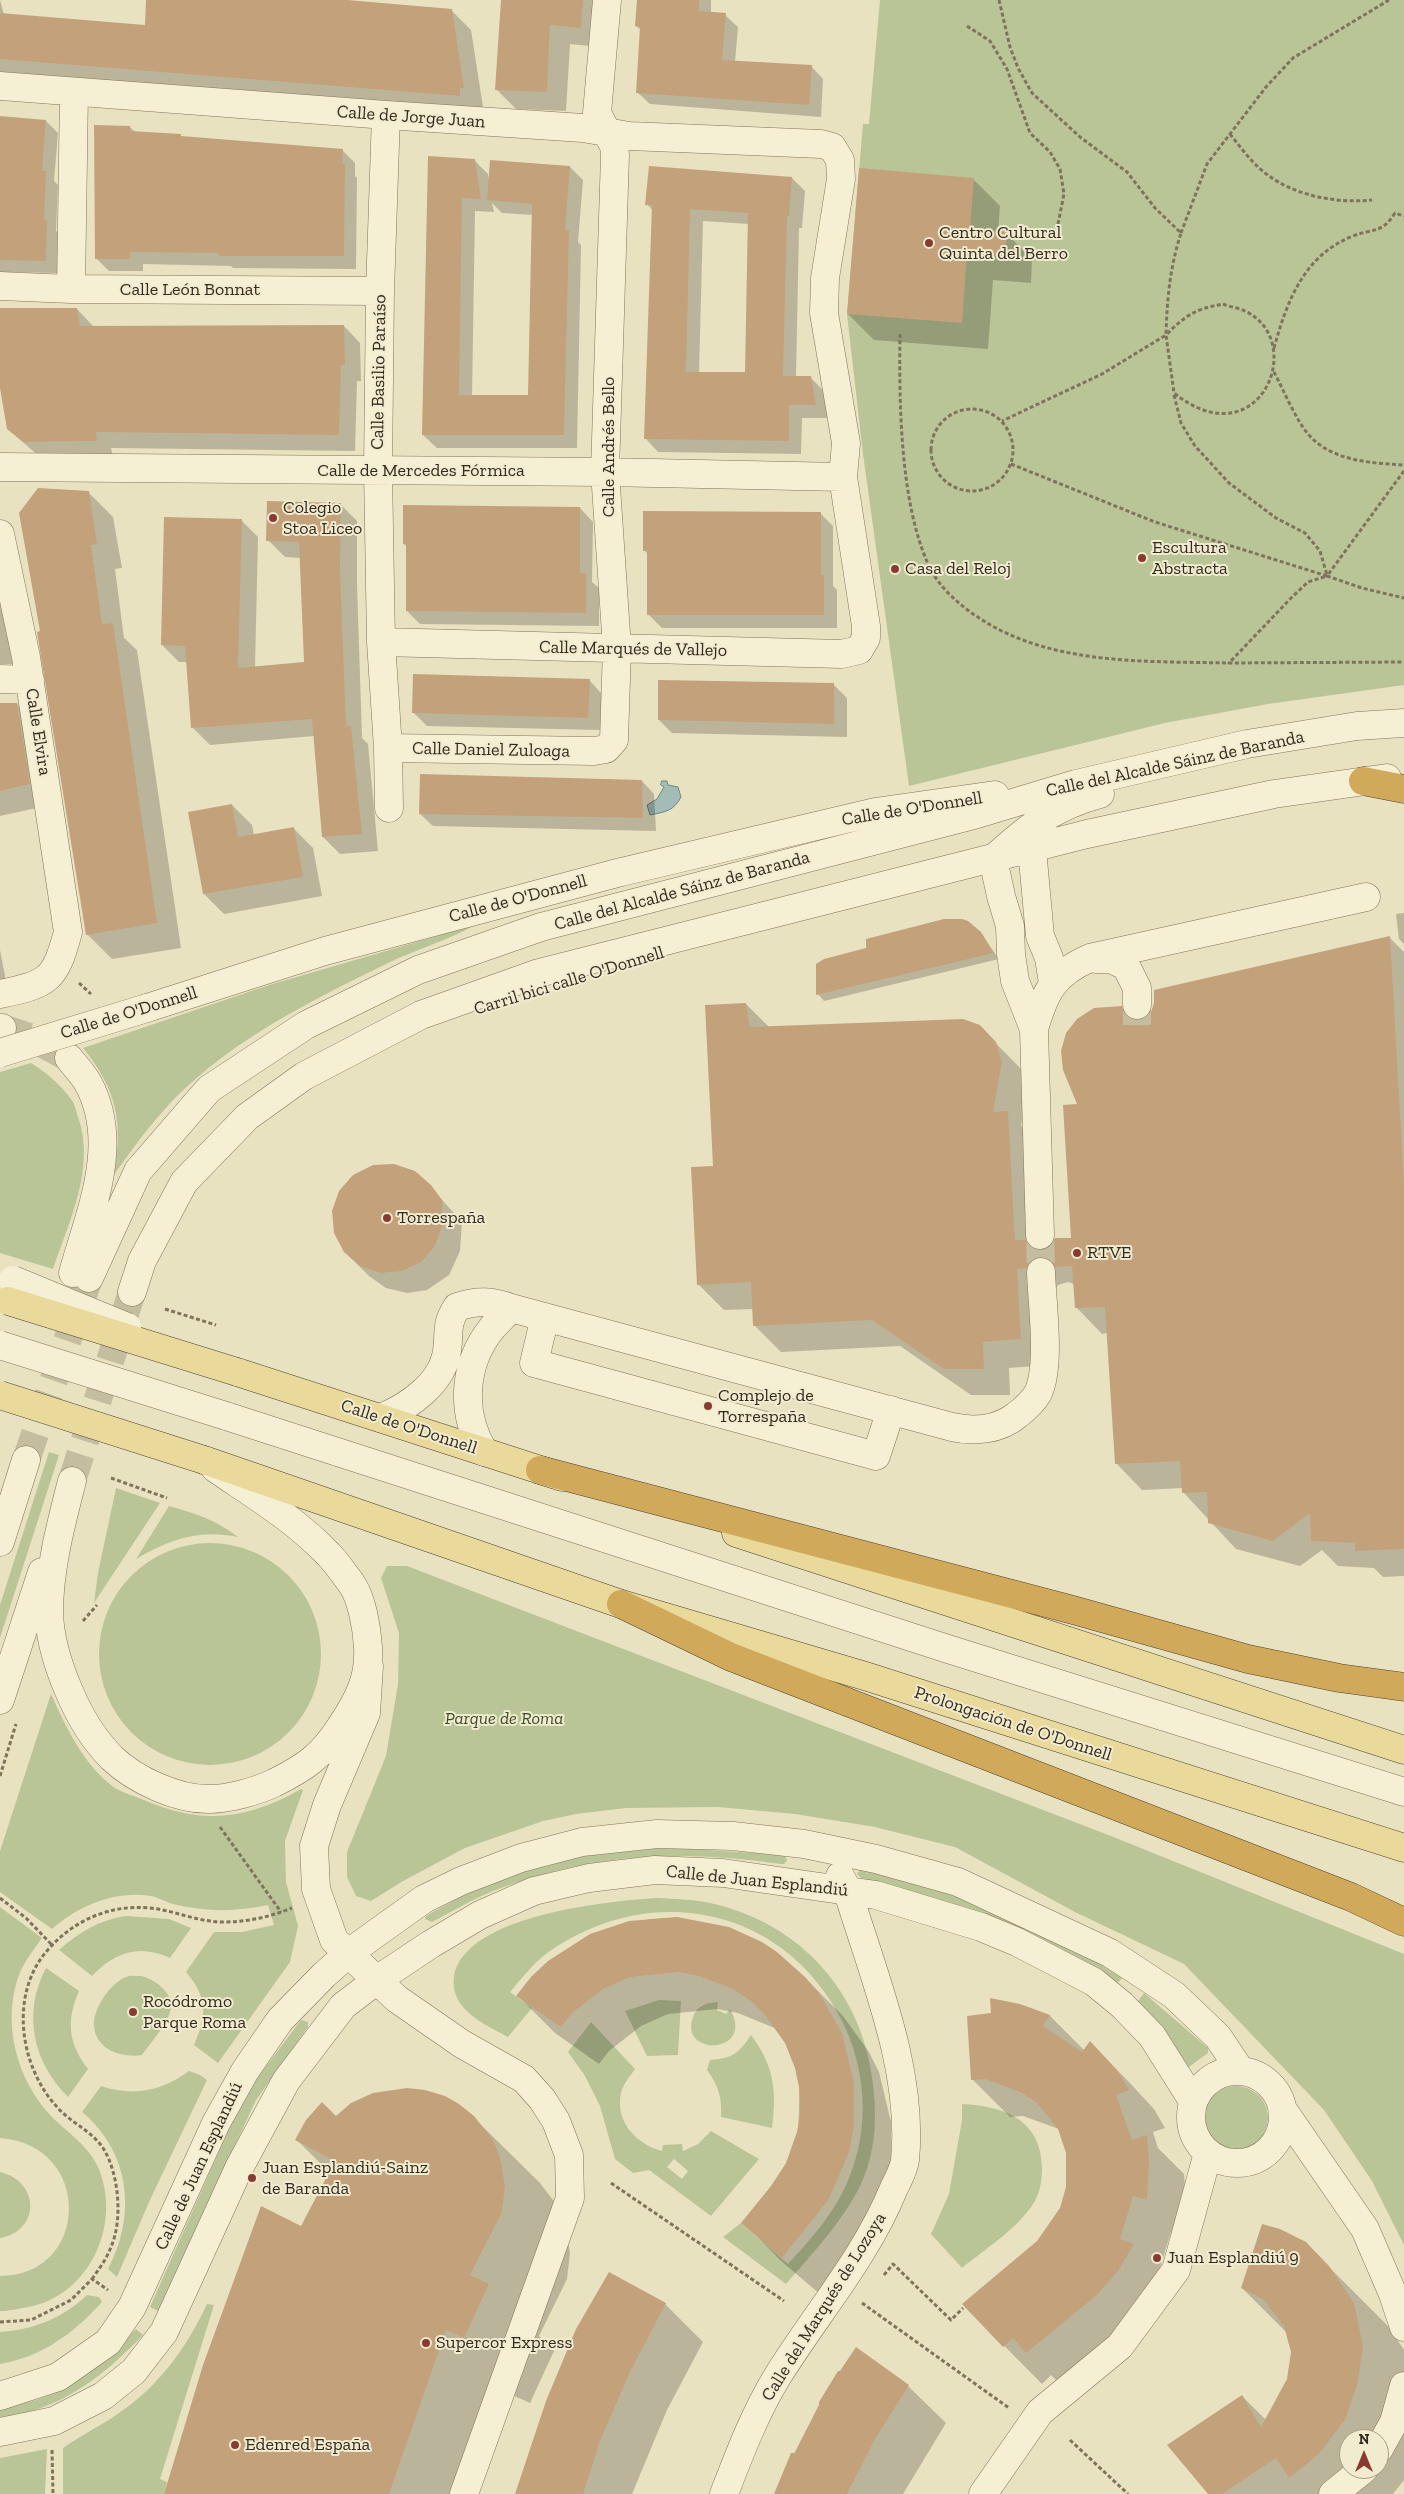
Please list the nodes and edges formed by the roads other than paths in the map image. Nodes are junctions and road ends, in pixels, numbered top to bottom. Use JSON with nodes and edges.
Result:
{"nodes":[{"id":1,"x":607,"y":0,"type":"edge"},
{"id":2,"x":0,"y":86,"type":"edge"},
{"id":3,"x":74,"y":92,"type":"junction"},
{"id":4,"x":386,"y":116,"type":"junction"},
{"id":5,"x":605,"y":132,"type":"junction"},
{"id":6,"x":0,"y":286,"type":"edge"},
{"id":7,"x":71,"y":289,"type":"junction"},
{"id":8,"x":380,"y":291,"type":"junction"},
{"id":9,"x":0,"y":467,"type":"edge"},
{"id":10,"x":378,"y":471,"type":"junction"},
{"id":11,"x":605,"y":472,"type":"junction"},
{"id":12,"x":843,"y":477,"type":"junction"},
{"id":13,"x":0,"y":534,"type":"edge"},
{"id":14,"x":381,"y":642,"type":"junction"},
{"id":15,"x":617,"y":648,"type":"junction"},
{"id":16,"x":0,"y":679,"type":"edge"},
{"id":17,"x":30,"y":680,"type":"junction"},
{"id":18,"x":1404,"y":724,"type":"edge"},
{"id":19,"x":1247,"y":744,"type":"junction"},
{"id":20,"x":388,"y":748,"type":"junction"},
{"id":21,"x":594,"y":751,"type":"joint"},
{"id":22,"x":1404,"y":776,"type":"edge"},
{"id":23,"x":1363,"y":781,"type":"junction"},
{"id":24,"x":1404,"y":789,"type":"edge"},
{"id":25,"x":1046,"y":791,"type":"junction"},
{"id":26,"x":389,"y":808,"type":"dead end"},
{"id":27,"x":1032,"y":849,"type":"junction"},
{"id":28,"x":993,"y":859,"type":"junction"},
{"id":29,"x":1366,"y":897,"type":"dead end"},
{"id":30,"x":1090,"y":958,"type":"junction"},
{"id":31,"x":1053,"y":983,"type":"junction"},
{"id":32,"x":0,"y":994,"type":"edge"},
{"id":33,"x":1137,"y":1005,"type":"tunnel mouth"},
{"id":34,"x":1034,"y":1029,"type":"junction"},
{"id":35,"x":0,"y":1036,"type":"edge"},
{"id":36,"x":69,"y":1058,"type":"tunnel mouth"},
{"id":37,"x":1040,"y":1235,"type":"tunnel mouth"},
{"id":38,"x":1041,"y":1272,"type":"tunnel mouth"},
{"id":39,"x":5,"y":1288,"type":"edge"},
{"id":40,"x":132,"y":1292,"type":"tunnel mouth"},
{"id":41,"x":512,"y":1308,"type":"junction"},
{"id":42,"x":545,"y":1317,"type":"junction"},
{"id":43,"x":0,"y":1345,"type":"edge"},
{"id":44,"x":0,"y":1395,"type":"edge"},
{"id":45,"x":891,"y":1410,"type":"junction"},
{"id":46,"x":381,"y":1418,"type":"junction"},
{"id":47,"x":484,"y":1452,"type":"junction"},
{"id":48,"x":204,"y":1460,"type":"junction"},
{"id":49,"x":540,"y":1470,"type":"junction"},
{"id":50,"x":0,"y":1529,"type":"edge"},
{"id":51,"x":0,"y":1542,"type":"edge"},
{"id":52,"x":621,"y":1604,"type":"junction"},
{"id":53,"x":369,"y":1666,"type":"junction"},
{"id":54,"x":1404,"y":1687,"type":"edge"},
{"id":55,"x":0,"y":1700,"type":"edge"},
{"id":56,"x":1404,"y":1750,"type":"edge"},
{"id":57,"x":1404,"y":1792,"type":"edge"},
{"id":58,"x":804,"y":1844,"type":"junction"},
{"id":59,"x":1404,"y":1848,"type":"edge"},
{"id":60,"x":847,"y":1889,"type":"junction"},
{"id":61,"x":1404,"y":1922,"type":"edge"},
{"id":62,"x":350,"y":1952,"type":"junction"},
{"id":63,"x":377,"y":1980,"type":"junction"},
{"id":64,"x":1240,"y":2070,"type":"junction"},
{"id":65,"x":1193,"y":2101,"type":"junction"},
{"id":66,"x":1283,"y":2110,"type":"junction"},
{"id":67,"x":1208,"y":2154,"type":"junction"},
{"id":68,"x":1404,"y":2327,"type":"edge"},
{"id":69,"x":1404,"y":2386,"type":"edge"},
{"id":70,"x":0,"y":2396,"type":"edge"},
{"id":71,"x":1389,"y":2431,"type":"edge"},
{"id":72,"x":0,"y":2432,"type":"edge"},
{"id":73,"x":1352,"y":2479,"type":"edge"},
{"id":74,"x":464,"y":2494,"type":"edge"},
{"id":75,"x":724,"y":2494,"type":"edge"},
{"id":76,"x":983,"y":2494,"type":"edge"},
{"id":77,"x":1334,"y":2494,"type":"edge"}],
"edges":[{"from":1,"to":5,"type":"street","name":"Calle Andrés Bello"},
{"from":2,"to":3,"type":"street","name":"Calle de Jorge Juan"},
{"from":3,"to":4,"type":"street","name":"Calle de Jorge Juan"},
{"from":3,"to":7,"type":"street"},
{"from":4,"to":5,"type":"street","name":"Calle de Jorge Juan"},
{"from":4,"to":8,"type":"street","name":"Calle Basilio Paraíso"},
{"from":5,"to":11,"type":"street","name":"Calle Andrés Bello"},
{"from":5,"to":12,"type":"street","name":"Calle de Jorge Juan"},
{"from":6,"to":7,"type":"street","name":"Calle León Bonnat"},
{"from":7,"to":8,"type":"street","name":"Calle León Bonnat"},
{"from":8,"to":10,"type":"street","name":"Calle Basilio Paraíso"},
{"from":9,"to":10,"type":"street","name":"Calle de Mercedes Fórmica"},
{"from":10,"to":11,"type":"street","name":"Calle de Mercedes Fórmica"},
{"from":10,"to":14,"type":"street","name":"Calle Basilio Paraíso"},
{"from":11,"to":12,"type":"street","name":"Calle de Mercedes Fórmica"},
{"from":11,"to":15,"type":"street","name":"Calle Andrés Bello"},
{"from":12,"to":15,"type":"street","name":"Calle Marqués de Vallejo"},
{"from":13,"to":17,"type":"street","name":"Calle Elvira"},
{"from":14,"to":15,"type":"street","name":"Calle Marqués de Vallejo"},
{"from":14,"to":20,"type":"street","name":"Calle Basilio Paraíso"},
{"from":15,"to":21,"type":"street","name":"Calle Andrés Bello"},
{"from":16,"to":17,"type":"street"},
{"from":17,"to":32,"type":"street","name":"Calle Elvira"},
{"from":18,"to":19,"type":"street","name":"Calle del Alcalde Sáinz de Baranda"},
{"from":19,"to":25,"type":"street","name":"Calle del Alcalde Sáinz de Baranda"},
{"from":19,"to":28,"type":"street"},
{"from":20,"to":21,"type":"street","name":"Calle Daniel Zuloaga"},
{"from":20,"to":26,"type":"street","name":"Calle Basilio Paraíso"},
{"from":22,"to":23,"type":"street"},
{"from":23,"to":24,"type":"highway"},
{"from":23,"to":27,"type":"street"},
{"from":25,"to":35,"type":"street","name":"Calle de O'Donnell","bridge":true},
{"from":25,"to":36,"type":"street","name":"Calle del Alcalde Sáinz de Baranda"},
{"from":27,"to":28,"type":"street"},
{"from":27,"to":31,"type":"street"},
{"from":28,"to":34,"type":"street"},
{"from":28,"to":40,"type":"street"},
{"from":29,"to":30,"type":"street"},
{"from":30,"to":31,"type":"street"},
{"from":30,"to":33,"type":"street"},
{"from":31,"to":34,"type":"street"},
{"from":34,"to":37,"type":"street"},
{"from":38,"to":45,"type":"street"},
{"from":39,"to":46,"type":"main road","name":"Calle de O'Donnell","bridge":true},
{"from":41,"to":42,"type":"street"},
{"from":41,"to":46,"type":"street"},
{"from":41,"to":47,"type":"street"},
{"from":42,"to":45,"type":"street"},
{"from":42,"to":45,"type":"street"},
{"from":43,"to":57,"type":"street","bridge":true},
{"from":44,"to":48,"type":"main road","bridge":true},
{"from":46,"to":47,"type":"main road","name":"Calle de O'Donnell"},
{"from":47,"to":49,"type":"main road","name":"Calle de O'Donnell"},
{"from":48,"to":52,"type":"main road"},
{"from":48,"to":53,"type":"street"},
{"from":49,"to":54,"type":"highway"},
{"from":49,"to":56,"type":"main road","name":"Calle de O'Donnell"},
{"from":50,"to":51,"type":"street"},
{"from":52,"to":59,"type":"main road","name":"Prolongación de O'Donnell"},
{"from":52,"to":61,"type":"highway"},
{"from":53,"to":55,"type":"street"},
{"from":53,"to":62,"type":"street"},
{"from":58,"to":60,"type":"street","name":"Calle del Marqués de Lozoya"},
{"from":58,"to":62,"type":"street","name":"Calle de Juan Esplandiú"},
{"from":58,"to":64,"type":"street","name":"Calle de Juan Esplandiú"},
{"from":60,"to":63,"type":"street","name":"Calle de Juan Esplandiú"},
{"from":60,"to":65,"type":"street","name":"Calle de Juan Esplandiú"},
{"from":60,"to":75,"type":"street","name":"Calle del Marqués de Lozoya"},
{"from":62,"to":63,"type":"street"},
{"from":62,"to":70,"type":"street","name":"Calle de Juan Esplandiú"},
{"from":63,"to":72,"type":"street","name":"Calle de Juan Esplandiú"},
{"from":63,"to":74,"type":"street"},
{"from":64,"to":65,"type":"street"},
{"from":64,"to":66,"type":"street"},
{"from":65,"to":67,"type":"street"},
{"from":66,"to":67,"type":"street"},
{"from":66,"to":68,"type":"street"},
{"from":67,"to":76,"type":"street"},
{"from":69,"to":71,"type":"street"},
{"from":73,"to":77,"type":"street"}]}
